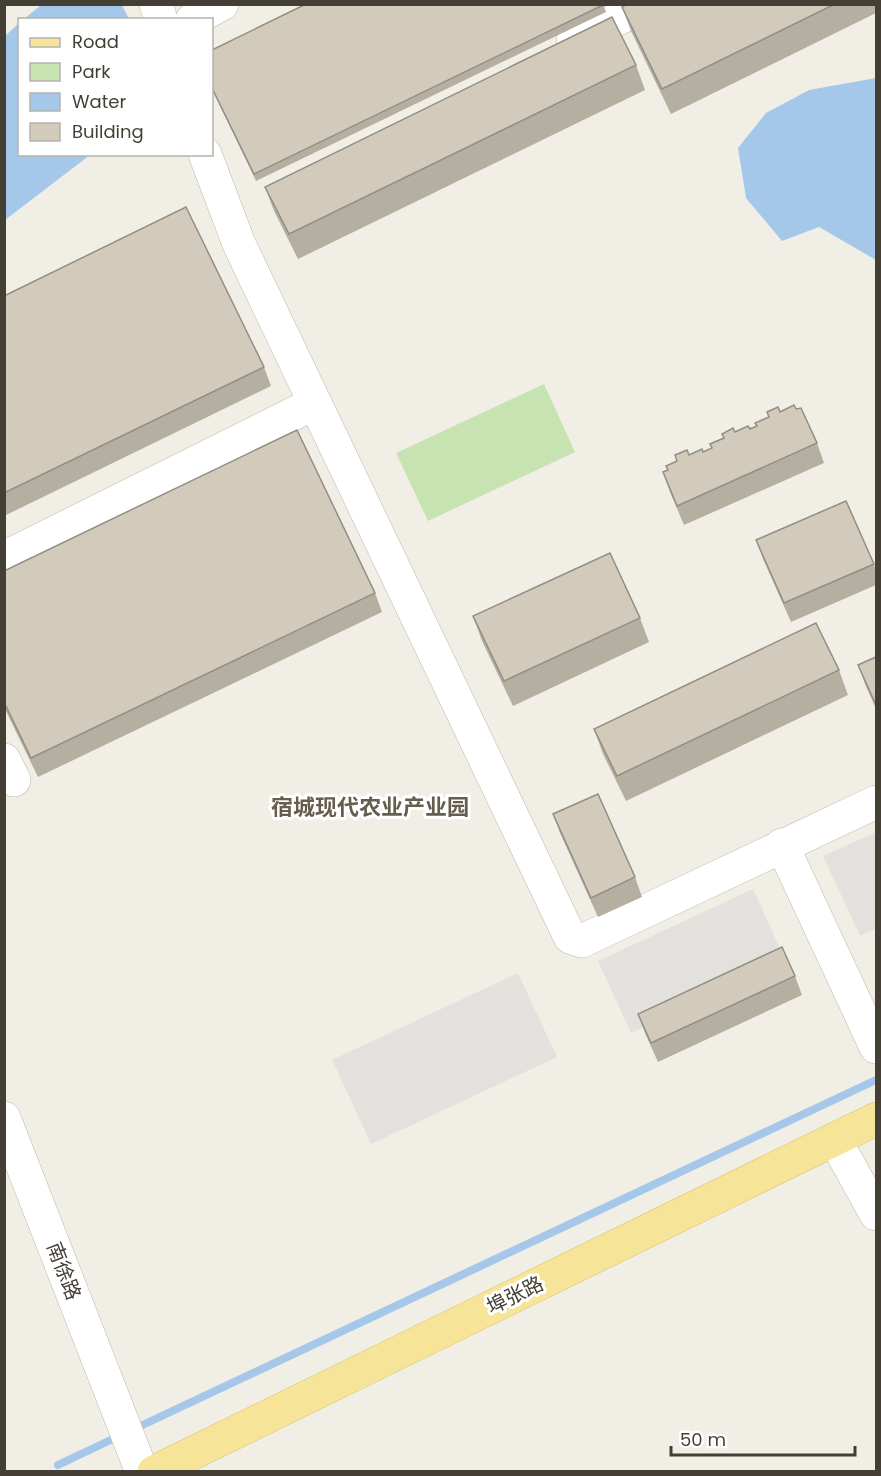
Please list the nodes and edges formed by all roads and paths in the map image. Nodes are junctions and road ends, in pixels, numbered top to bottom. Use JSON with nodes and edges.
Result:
{"nodes":[{"id":1,"x":222,"y":4,"type":"edge"},
{"id":2,"x":648,"y":4,"type":"edge"},
{"id":3,"x":196,"y":18,"type":"edge"},
{"id":4,"x":543,"y":56,"type":"edge"},
{"id":5,"x":206,"y":156,"type":"edge"},
{"id":6,"x":315,"y":403,"type":"junction"},
{"id":7,"x":4,"y":558,"type":"edge"},
{"id":8,"x":876,"y":802,"type":"edge"},
{"id":9,"x":782,"y":845,"type":"junction"},
{"id":10,"x":876,"y":1047,"type":"edge"},
{"id":11,"x":4,"y":1118,"type":"edge"},
{"id":12,"x":876,"y":1119,"type":"edge"},
{"id":13,"x":835,"y":1140,"type":"junction"},
{"id":14,"x":876,"y":1214,"type":"edge"},
{"id":15,"x":132,"y":1446,"type":"edge"},
{"id":16,"x":154,"y":1472,"type":"edge"}],
"edges":[{"from":1,"to":3,"type":"street"},
{"from":2,"to":4,"type":"street"},
{"from":5,"to":6,"type":"street"},
{"from":6,"to":7,"type":"street"},
{"from":6,"to":9,"type":"street"},
{"from":8,"to":9,"type":"street"},
{"from":9,"to":10,"type":"street"},
{"from":11,"to":15,"type":"street","name":"南徐路"},
{"from":12,"to":13,"type":"main road","name":"埠张路"},
{"from":13,"to":14,"type":"street"},
{"from":13,"to":16,"type":"main road","name":"埠张路"}]}
